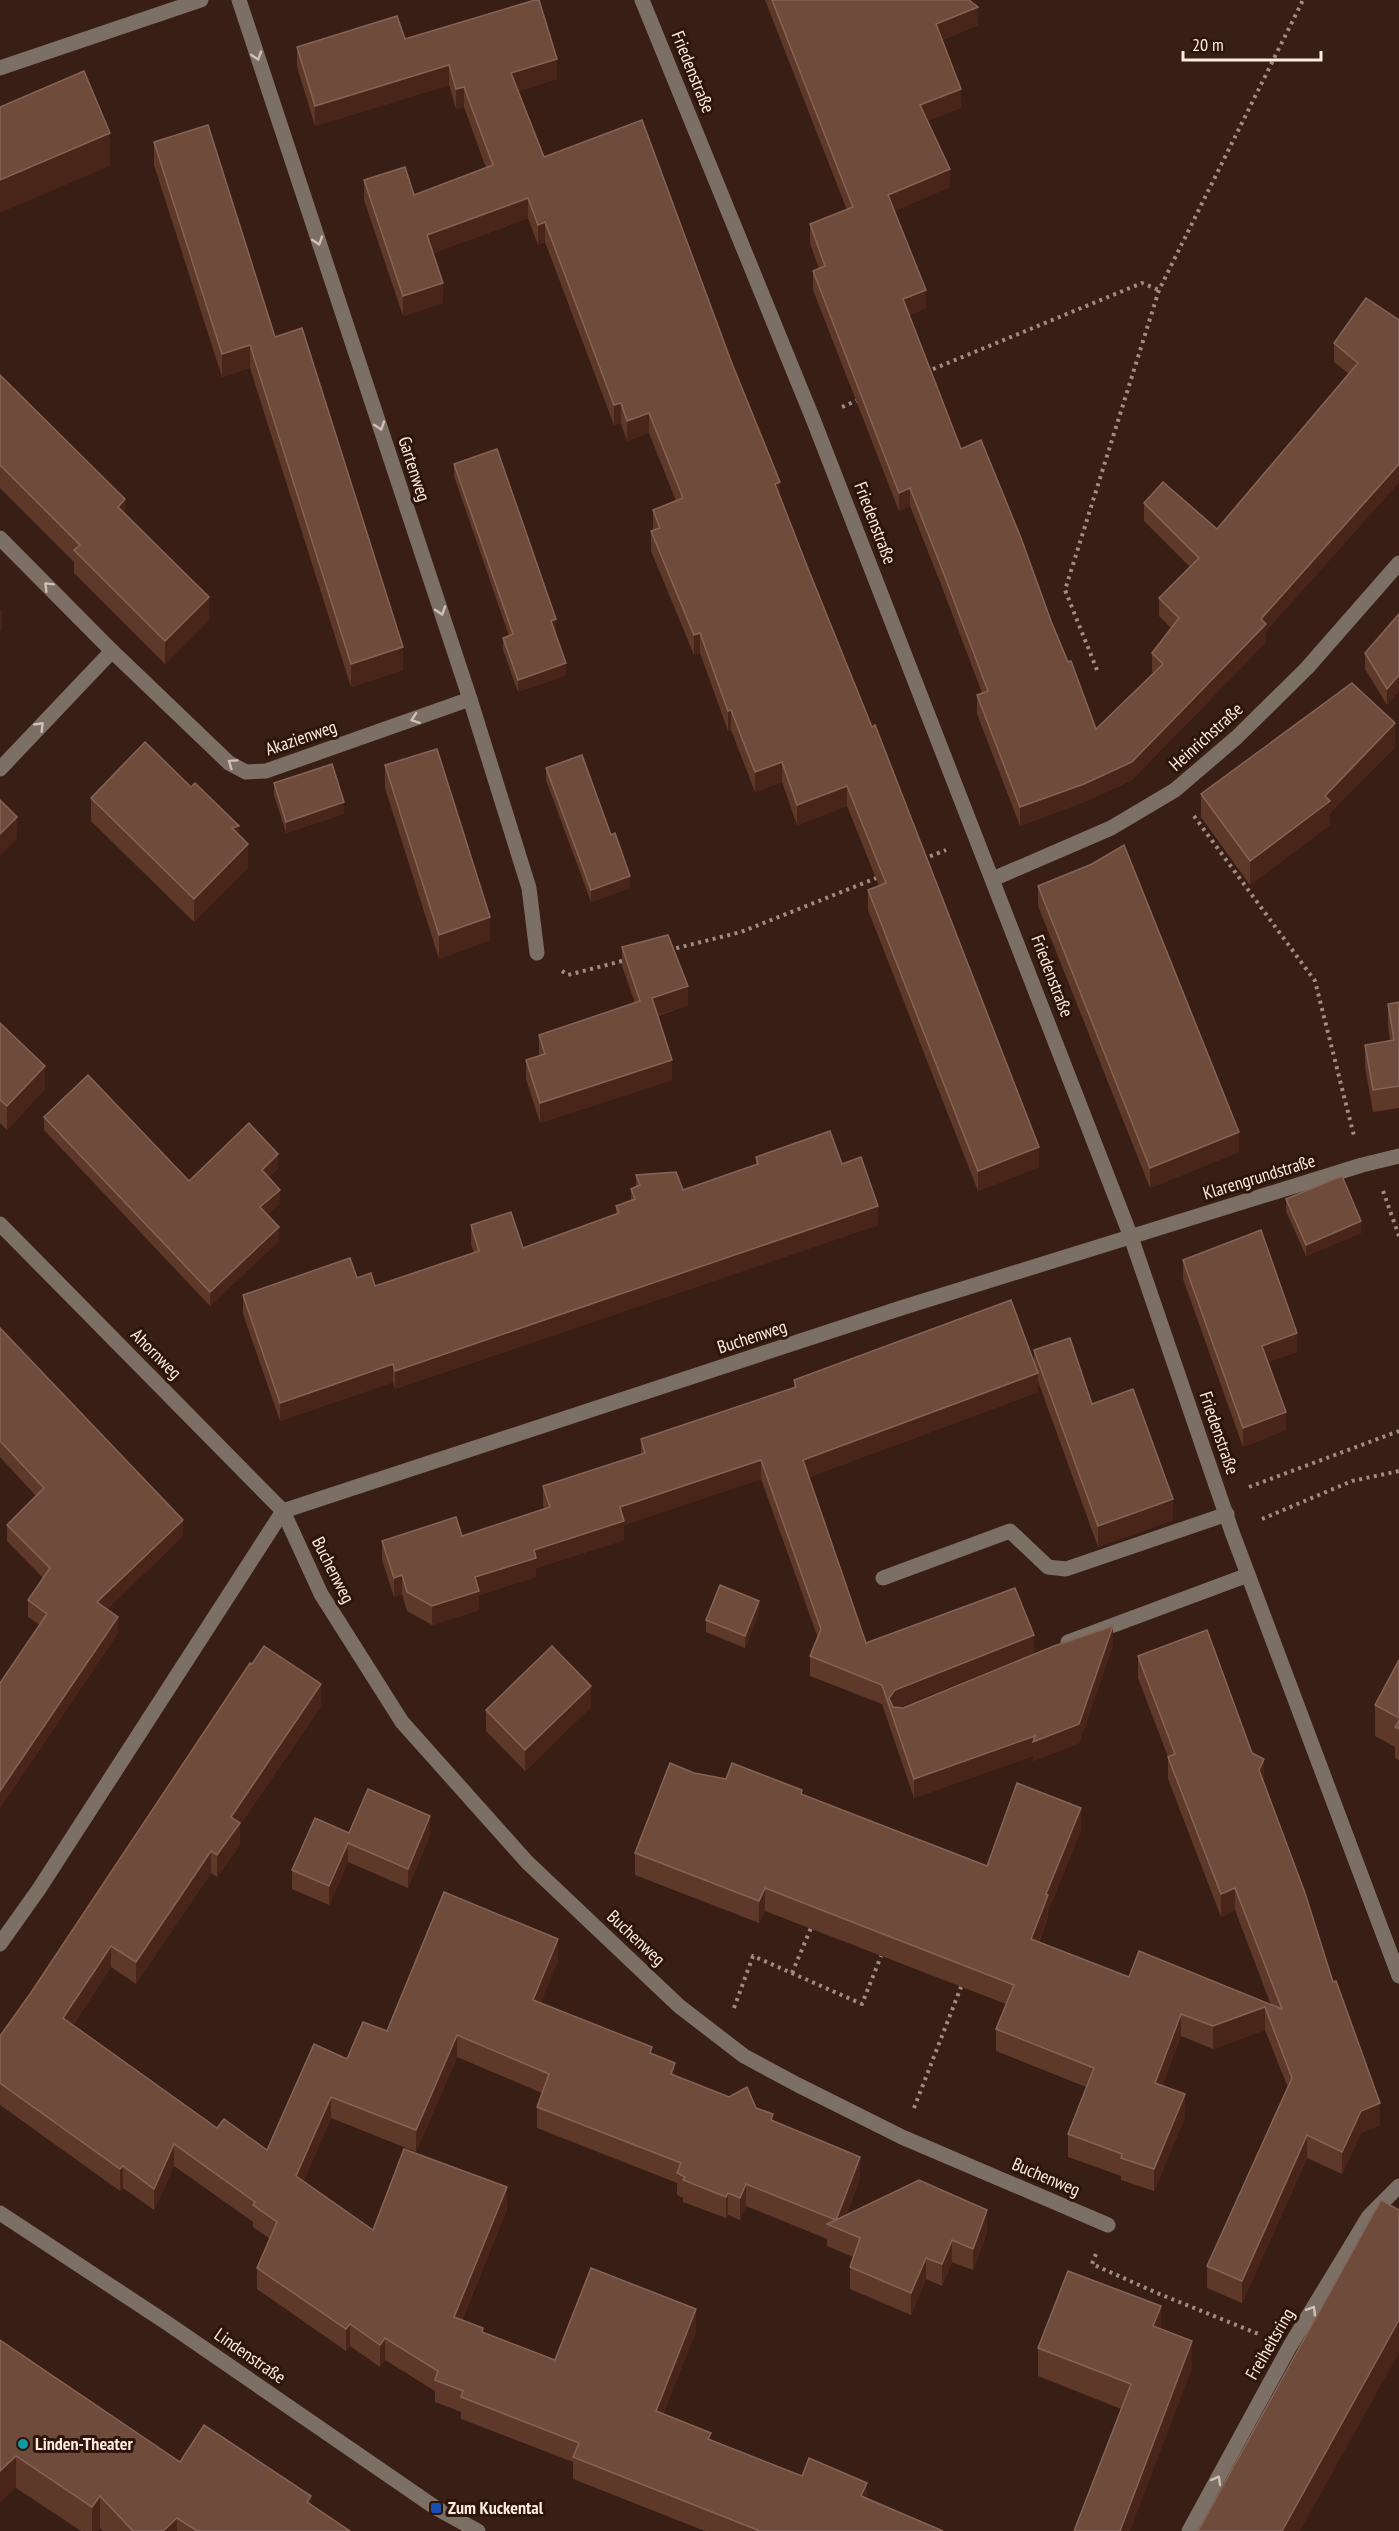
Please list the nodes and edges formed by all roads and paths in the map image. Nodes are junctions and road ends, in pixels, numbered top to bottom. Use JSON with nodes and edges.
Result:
{"nodes":[{"id":1,"x":201,"y":0,"type":"edge"},
{"id":2,"x":239,"y":0,"type":"edge"},
{"id":3,"x":642,"y":0,"type":"edge"},
{"id":4,"x":1303,"y":0,"type":"edge"},
{"id":5,"x":0,"y":68,"type":"edge"},
{"id":6,"x":1159,"y":290,"type":"junction"},
{"id":7,"x":916,"y":376,"type":"edge"},
{"id":8,"x":0,"y":538,"type":"edge"},
{"id":9,"x":1399,"y":563,"type":"edge"},
{"id":10,"x":112,"y":651,"type":"junction"},
{"id":11,"x":1097,"y":670,"type":"dead end"},
{"id":12,"x":470,"y":699,"type":"junction"},
{"id":13,"x":0,"y":769,"type":"edge"},
{"id":14,"x":1175,"y":790,"type":"junction"},
{"id":15,"x":977,"y":838,"type":"junction"},
{"id":16,"x":913,"y":863,"type":"edge"},
{"id":17,"x":881,"y":876,"type":"edge"},
{"id":18,"x":993,"y":879,"type":"junction"},
{"id":19,"x":660,"y":952,"type":"edge"},
{"id":20,"x":537,"y":953,"type":"joint"},
{"id":21,"x":637,"y":958,"type":"edge"},
{"id":22,"x":1399,"y":1156,"type":"edge"},
{"id":23,"x":1367,"y":1164,"type":"junction"},
{"id":24,"x":0,"y":1224,"type":"edge"},
{"id":25,"x":1399,"y":1236,"type":"edge"},
{"id":26,"x":1131,"y":1237,"type":"junction"},
{"id":27,"x":1399,"y":1431,"type":"edge"},
{"id":28,"x":1399,"y":1471,"type":"edge"},
{"id":29,"x":1220,"y":1498,"type":"junction"},
{"id":30,"x":283,"y":1510,"type":"junction"},
{"id":31,"x":1227,"y":1514,"type":"junction"},
{"id":32,"x":1232,"y":1532,"type":"junction"},
{"id":33,"x":1248,"y":1575,"type":"junction"},
{"id":34,"x":884,"y":1578,"type":"dead end"},
{"id":35,"x":1059,"y":1648,"type":"edge"},
{"id":36,"x":811,"y":1928,"type":"edge"},
{"id":37,"x":0,"y":1944,"type":"edge"},
{"id":38,"x":881,"y":1956,"type":"edge"},
{"id":39,"x":792,"y":1973,"type":"junction"},
{"id":40,"x":1399,"y":1976,"type":"edge"},
{"id":41,"x":961,"y":1986,"type":"edge"},
{"id":42,"x":722,"y":2039,"type":"junction"},
{"id":43,"x":902,"y":2137,"type":"junction"},
{"id":44,"x":1399,"y":2186,"type":"edge"},
{"id":45,"x":0,"y":2213,"type":"edge"},
{"id":46,"x":1108,"y":2225,"type":"joint"},
{"id":47,"x":1290,"y":2346,"type":"junction"},
{"id":48,"x":478,"y":2531,"type":"edge"},
{"id":49,"x":1189,"y":2531,"type":"edge"}],
"edges":[{"from":1,"to":5,"type":"street"},
{"from":2,"to":12,"type":"street","name":"Gartenweg","one_way":true},
{"from":3,"to":15,"type":"street","name":"Friedenstraße"},
{"from":4,"to":6,"type":"path"},
{"from":6,"to":7,"type":"path"},
{"from":6,"to":11,"type":"path"},
{"from":10,"to":8,"type":"street","name":"Akazienweg","one_way":true},
{"from":9,"to":14,"type":"street","name":"Heinrichstraße"},
{"from":12,"to":10,"type":"street","name":"Akazienweg","one_way":true},
{"from":13,"to":10,"type":"street","one_way":true},
{"from":12,"to":20,"type":"street","name":"Gartenweg"},
{"from":14,"to":18,"type":"street","name":"Heinrichstraße"},
{"from":14,"to":23,"type":"path"},
{"from":15,"to":16,"type":"path"},
{"from":15,"to":18,"type":"street","name":"Friedenstraße"},
{"from":17,"to":19,"type":"path"},
{"from":18,"to":26,"type":"street","name":"Friedenstraße"},
{"from":20,"to":21,"type":"path"},
{"from":22,"to":23,"type":"street","name":"Klarengrundstraße"},
{"from":23,"to":25,"type":"path"},
{"from":23,"to":26,"type":"street","name":"Klarengrundstraße"},
{"from":24,"to":30,"type":"street","name":"Ahornweg"},
{"from":26,"to":29,"type":"street","name":"Friedenstraße"},
{"from":26,"to":30,"type":"street","name":"Buchenweg"},
{"from":27,"to":29,"type":"path"},
{"from":28,"to":32,"type":"path"},
{"from":29,"to":31,"type":"street","name":"Friedenstraße"},
{"from":30,"to":37,"type":"street"},
{"from":30,"to":42,"type":"street","name":"Buchenweg"},
{"from":31,"to":32,"type":"street","name":"Friedenstraße"},
{"from":31,"to":34,"type":"street"},
{"from":32,"to":33,"type":"street","name":"Friedenstraße"},
{"from":33,"to":35,"type":"street"},
{"from":33,"to":40,"type":"street","name":"Friedenstraße"},
{"from":36,"to":39,"type":"path"},
{"from":38,"to":39,"type":"path"},
{"from":39,"to":42,"type":"path"},
{"from":41,"to":43,"type":"path"},
{"from":42,"to":43,"type":"street","name":"Buchenweg"},
{"from":43,"to":46,"type":"street","name":"Buchenweg"},
{"from":47,"to":44,"type":"street","name":"Freiheitsring","one_way":true},
{"from":45,"to":48,"type":"street","name":"Lindenstraße"},
{"from":46,"to":47,"type":"path"},
{"from":49,"to":47,"type":"street","name":"Freiheitsring","one_way":true}]}
